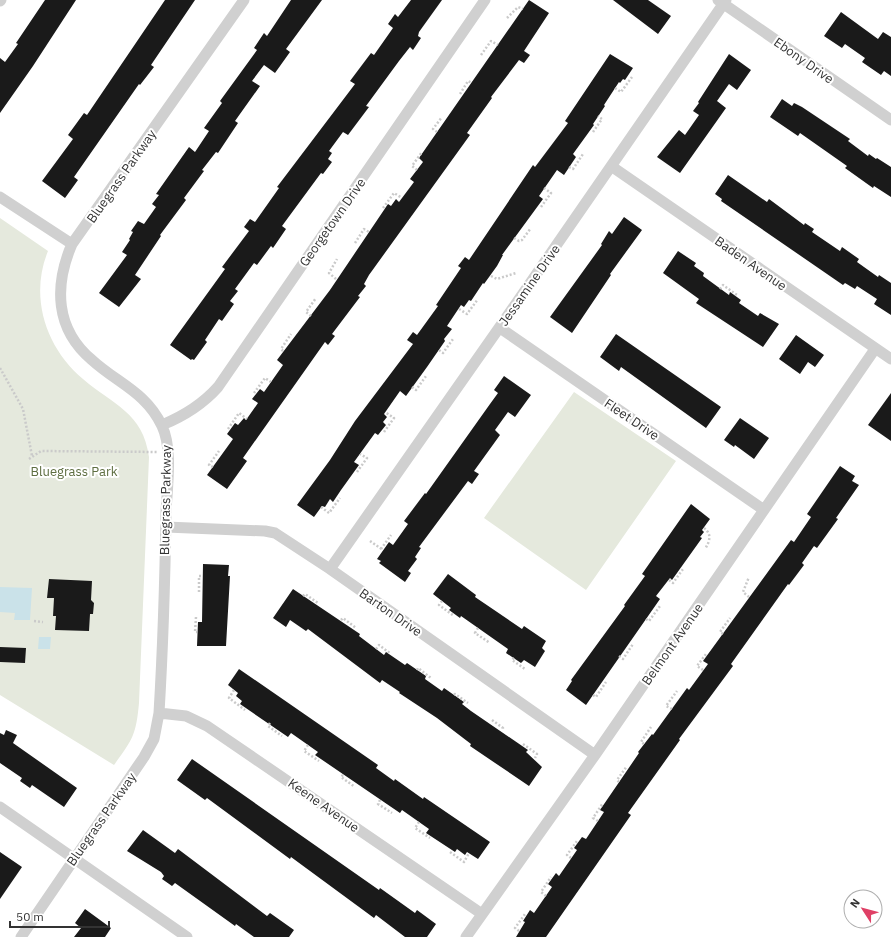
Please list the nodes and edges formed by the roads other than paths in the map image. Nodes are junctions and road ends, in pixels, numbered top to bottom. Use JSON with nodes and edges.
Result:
{"nodes":[{"id":1,"x":244,"y":0,"type":"edge"},
{"id":2,"x":485,"y":0,"type":"edge"},
{"id":3,"x":722,"y":1,"type":"edge"},
{"id":4,"x":891,"y":120,"type":"edge"},
{"id":5,"x":611,"y":166,"type":"junction"},
{"id":6,"x":0,"y":197,"type":"edge"},
{"id":7,"x":72,"y":244,"type":"junction"},
{"id":8,"x":500,"y":328,"type":"junction"},
{"id":9,"x":875,"y":349,"type":"junction"},
{"id":10,"x":891,"y":359,"type":"edge"},
{"id":11,"x":162,"y":425,"type":"junction"},
{"id":12,"x":764,"y":510,"type":"junction"},
{"id":13,"x":166,"y":527,"type":"junction"},
{"id":14,"x":330,"y":570,"type":"junction"},
{"id":15,"x":159,"y":713,"type":"junction"},
{"id":16,"x":595,"y":755,"type":"junction"},
{"id":17,"x":0,"y":807,"type":"edge"},
{"id":18,"x":74,"y":858,"type":"junction"},
{"id":19,"x":482,"y":914,"type":"junction"},
{"id":20,"x":21,"y":937,"type":"edge"},
{"id":21,"x":187,"y":937,"type":"edge"},
{"id":22,"x":466,"y":937,"type":"edge"}],
"edges":[{"from":1,"to":7,"type":"street","name":"Bluegrass Parkway"},
{"from":2,"to":11,"type":"street","name":"Georgetown Drive"},
{"from":3,"to":4,"type":"street","name":"Ebony Drive"},
{"from":3,"to":5,"type":"street","name":"Jessamine Drive"},
{"from":5,"to":8,"type":"street","name":"Jessamine Drive"},
{"from":5,"to":9,"type":"street","name":"Baden Avenue"},
{"from":6,"to":7,"type":"street"},
{"from":7,"to":11,"type":"street","name":"Bluegrass Parkway"},
{"from":8,"to":12,"type":"street","name":"Fleet Drive"},
{"from":8,"to":14,"type":"street","name":"Jessamine Drive"},
{"from":9,"to":10,"type":"street","name":"Baden Avenue"},
{"from":9,"to":12,"type":"street","name":"Belmont Avenue"},
{"from":11,"to":13,"type":"street","name":"Bluegrass Parkway"},
{"from":12,"to":16,"type":"street","name":"Belmont Avenue"},
{"from":13,"to":14,"type":"street","name":"Barton Drive"},
{"from":13,"to":15,"type":"street","name":"Bluegrass Parkway"},
{"from":14,"to":16,"type":"street","name":"Barton Drive"},
{"from":15,"to":18,"type":"street","name":"Bluegrass Parkway"},
{"from":15,"to":19,"type":"street","name":"Keene Avenue"},
{"from":16,"to":19,"type":"street","name":"Belmont Avenue"},
{"from":17,"to":18,"type":"street"},
{"from":18,"to":20,"type":"street","name":"Bluegrass Parkway"},
{"from":18,"to":21,"type":"street"},
{"from":19,"to":22,"type":"street","name":"Belmont Avenue"}]}
